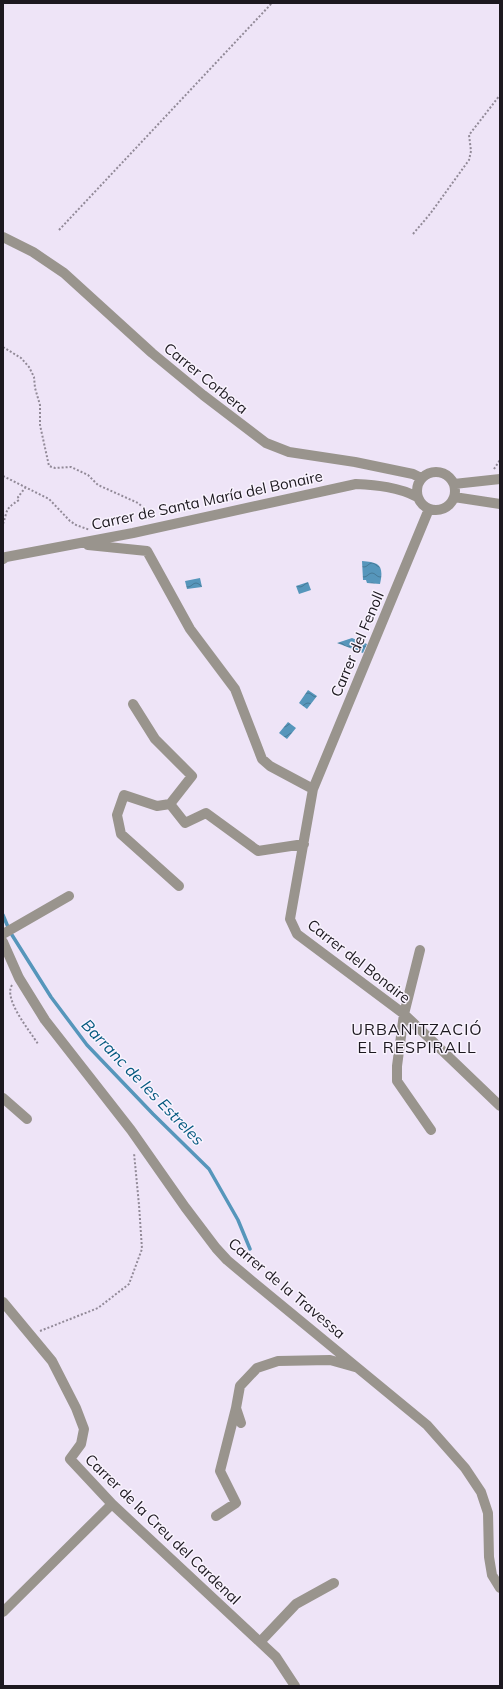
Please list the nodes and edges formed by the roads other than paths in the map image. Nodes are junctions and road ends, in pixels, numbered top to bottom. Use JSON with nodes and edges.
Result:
{"nodes":[{"id":1,"x":3,"y":237,"type":"edge"},
{"id":2,"x":421,"y":478,"type":"junction"},
{"id":3,"x":500,"y":479,"type":"edge"},
{"id":4,"x":454,"y":484,"type":"junction"},
{"id":5,"x":417,"y":497,"type":"junction"},
{"id":6,"x":454,"y":497,"type":"junction"},
{"id":7,"x":500,"y":504,"type":"edge"},
{"id":8,"x":429,"y":510,"type":"junction"},
{"id":9,"x":75,"y":543,"type":"junction"},
{"id":10,"x":3,"y":559,"type":"edge"},
{"id":11,"x":133,"y":704,"type":"dead end"},
{"id":12,"x":313,"y":789,"type":"junction"},
{"id":13,"x":170,"y":804,"type":"junction"},
{"id":14,"x":304,"y":844,"type":"junction"},
{"id":15,"x":179,"y":886,"type":"dead end"},
{"id":16,"x":69,"y":896,"type":"dead end"},
{"id":17,"x":3,"y":934,"type":"edge"},
{"id":18,"x":3,"y":942,"type":"edge"},
{"id":19,"x":420,"y":950,"type":"dead end"},
{"id":20,"x":404,"y":1014,"type":"junction"},
{"id":21,"x":3,"y":1098,"type":"edge"},
{"id":22,"x":500,"y":1106,"type":"edge"},
{"id":23,"x":27,"y":1119,"type":"dead end"},
{"id":24,"x":431,"y":1130,"type":"dead end"},
{"id":25,"x":3,"y":1302,"type":"edge"},
{"id":26,"x":359,"y":1368,"type":"junction"},
{"id":27,"x":236,"y":1408,"type":"junction"},
{"id":28,"x":241,"y":1423,"type":"dead end"},
{"id":29,"x":112,"y":1504,"type":"junction"},
{"id":30,"x":216,"y":1516,"type":"dead end"},
{"id":31,"x":334,"y":1584,"type":"dead end"},
{"id":32,"x":500,"y":1588,"type":"edge"},
{"id":33,"x":3,"y":1612,"type":"edge"},
{"id":34,"x":260,"y":1642,"type":"junction"},
{"id":35,"x":296,"y":1686,"type":"edge"}],
"edges":[{"from":1,"to":2,"type":"street","name":"Carrer Corbera"},
{"from":2,"to":4,"type":"street"},
{"from":2,"to":5,"type":"street"},
{"from":3,"to":4,"type":"street"},
{"from":4,"to":6,"type":"street"},
{"from":5,"to":8,"type":"street"},
{"from":5,"to":9,"type":"street","name":"Carrer de Santa María del Bonaire"},
{"from":6,"to":7,"type":"street"},
{"from":6,"to":8,"type":"street"},
{"from":8,"to":12,"type":"street","name":"Carrer del Fenoll"},
{"from":9,"to":10,"type":"street","name":"Carrer de Santa María del Bonaire"},
{"from":9,"to":12,"type":"street"},
{"from":11,"to":13,"type":"street"},
{"from":12,"to":14,"type":"street","name":"Carrer del Bonaire"},
{"from":13,"to":14,"type":"street"},
{"from":13,"to":15,"type":"street"},
{"from":14,"to":20,"type":"street","name":"Carrer del Bonaire"},
{"from":16,"to":17,"type":"street"},
{"from":18,"to":26,"type":"street","name":"Carrer de la Travessa"},
{"from":19,"to":20,"type":"street"},
{"from":20,"to":22,"type":"street","name":"Carrer del Bonaire"},
{"from":20,"to":24,"type":"street"},
{"from":21,"to":23,"type":"street"},
{"from":25,"to":29,"type":"street","name":"Carrer de la Creu del Cardenal"},
{"from":26,"to":27,"type":"street"},
{"from":26,"to":32,"type":"street","name":"Carrer de la Travessa"},
{"from":27,"to":28,"type":"street"},
{"from":27,"to":30,"type":"street"},
{"from":29,"to":33,"type":"street"},
{"from":29,"to":34,"type":"street","name":"Carrer de la Creu del Cardenal"},
{"from":31,"to":34,"type":"street"},
{"from":34,"to":35,"type":"street","name":"Carrer de la Creu del Cardenal"}]}
